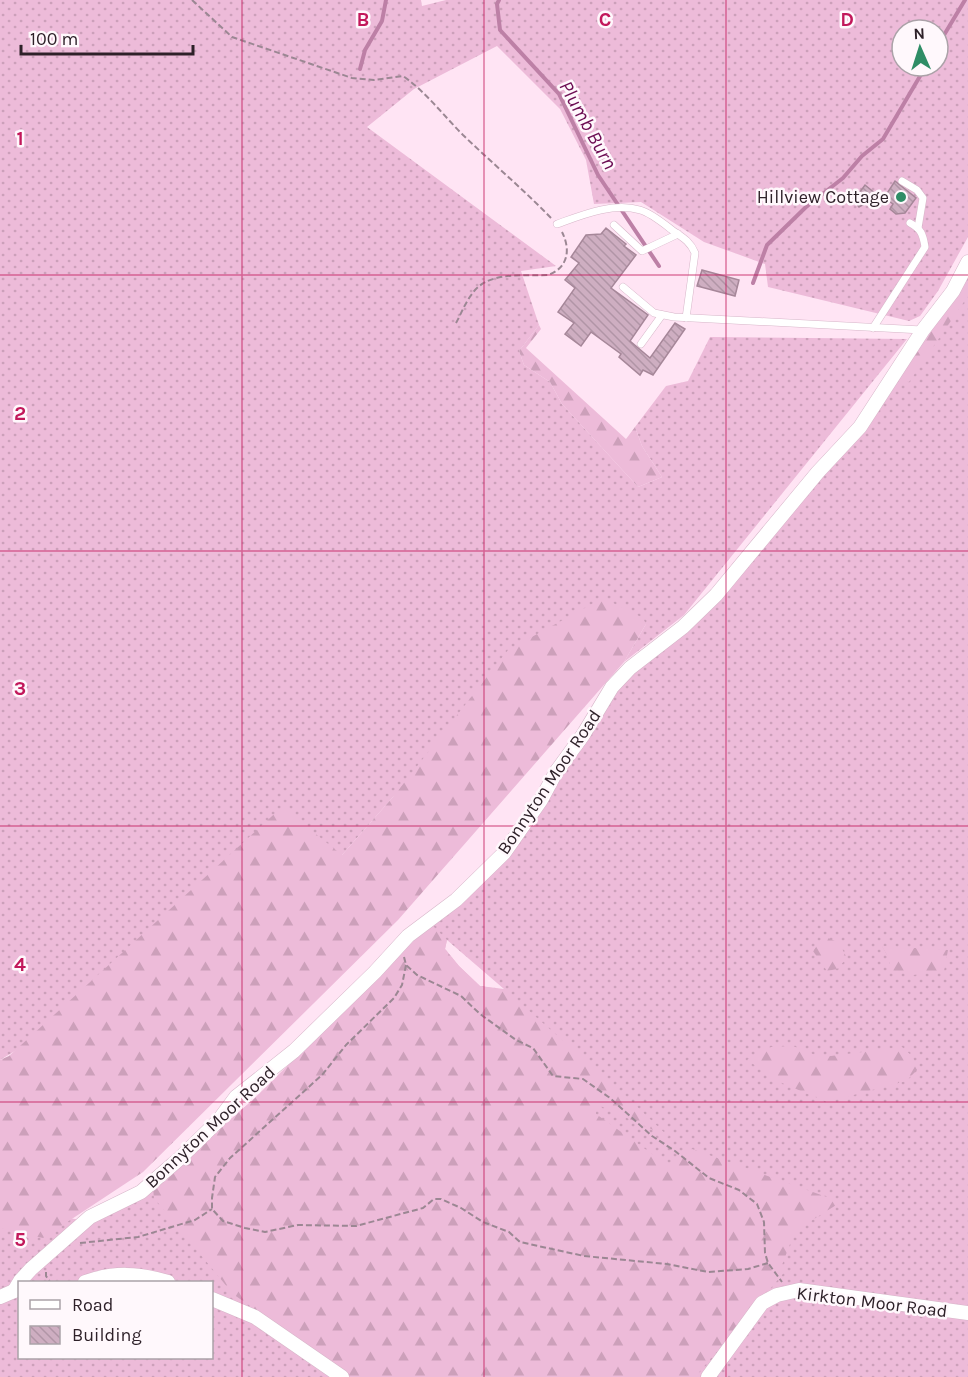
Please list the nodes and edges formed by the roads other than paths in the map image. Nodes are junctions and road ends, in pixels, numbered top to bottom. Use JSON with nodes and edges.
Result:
{"nodes":[{"id":1,"x":902,"y":181,"type":"dead end"},
{"id":2,"x":910,"y":223,"type":"dead end"},
{"id":3,"x":557,"y":224,"type":"road end"},
{"id":4,"x":614,"y":225,"type":"dead end"},
{"id":5,"x":918,"y":228,"type":"junction"},
{"id":6,"x":678,"y":234,"type":"junction"},
{"id":7,"x":968,"y":262,"type":"edge"},
{"id":8,"x":623,"y":287,"type":"dead end"},
{"id":9,"x":662,"y":315,"type":"junction"},
{"id":10,"x":686,"y":318,"type":"junction"},
{"id":11,"x":873,"y":328,"type":"junction"},
{"id":12,"x":923,"y":330,"type":"junction"},
{"id":13,"x":641,"y":344,"type":"dead end"},
{"id":14,"x":20,"y":1281,"type":"edge"},
{"id":15,"x":88,"y":1281,"type":"edge"},
{"id":16,"x":164,"y":1281,"type":"edge"},
{"id":17,"x":17,"y":1293,"type":"edge"},
{"id":18,"x":0,"y":1297,"type":"edge"},
{"id":19,"x":213,"y":1299,"type":"edge"},
{"id":20,"x":968,"y":1313,"type":"edge"},
{"id":21,"x":342,"y":1377,"type":"edge"},
{"id":22,"x":708,"y":1377,"type":"edge"}],
"edges":[{"from":1,"to":5,"type":"lane"},
{"from":2,"to":5,"type":"lane"},
{"from":3,"to":6,"type":"lane"},
{"from":4,"to":6,"type":"lane"},
{"from":5,"to":11,"type":"lane"},
{"from":6,"to":10,"type":"lane"},
{"from":7,"to":12,"type":"street","name":"Bonnyton Moor Road"},
{"from":8,"to":9,"type":"lane"},
{"from":9,"to":10,"type":"lane"},
{"from":9,"to":13,"type":"lane"},
{"from":10,"to":11,"type":"lane"},
{"from":11,"to":12,"type":"lane"},
{"from":12,"to":14,"type":"street","name":"Bonnyton Moor Road"},
{"from":15,"to":16,"type":"street"},
{"from":17,"to":18,"type":"street"},
{"from":19,"to":21,"type":"street"},
{"from":20,"to":22,"type":"street","name":"Kirkton Moor Road"}]}
